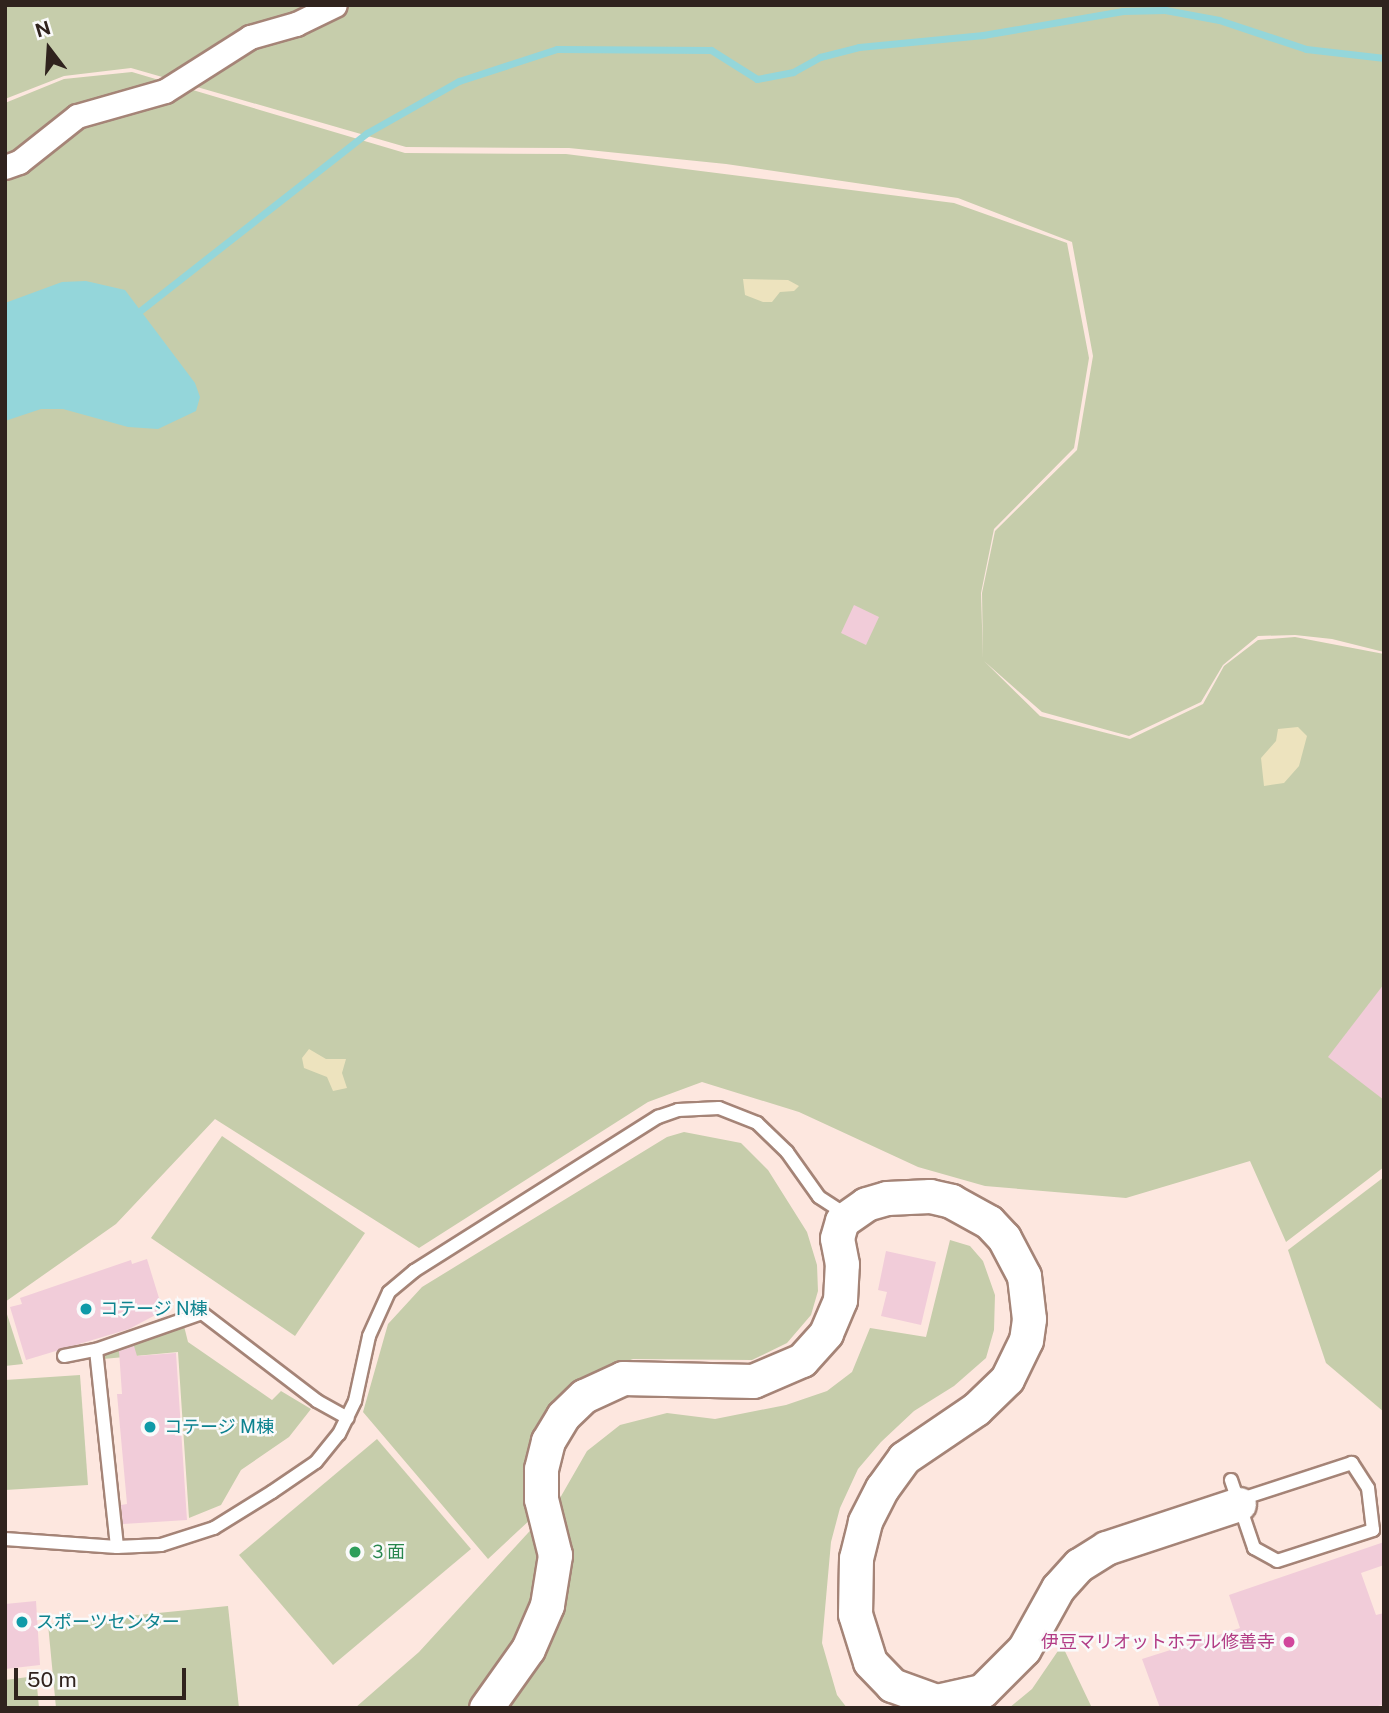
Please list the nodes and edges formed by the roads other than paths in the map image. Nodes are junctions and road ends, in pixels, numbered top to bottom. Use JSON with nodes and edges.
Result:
{"nodes":[{"id":1,"x":335,"y":5,"type":"edge"},
{"id":2,"x":5,"y":167,"type":"edge"},
{"id":3,"x":847,"y":1215,"type":"junction"},
{"id":4,"x":96,"y":1350,"type":"junction"},
{"id":5,"x":64,"y":1356,"type":"dead end"},
{"id":6,"x":348,"y":1418,"type":"junction"},
{"id":7,"x":1236,"y":1495,"type":"junction"},
{"id":8,"x":1379,"y":1516,"type":"edge"},
{"id":9,"x":5,"y":1539,"type":"edge"},
{"id":10,"x":117,"y":1547,"type":"junction"},
{"id":11,"x":486,"y":1708,"type":"edge"}],
"edges":[{"from":1,"to":2,"type":"street"},
{"from":3,"to":6,"type":"lane"},
{"from":3,"to":7,"type":"street"},
{"from":3,"to":11,"type":"street"},
{"from":4,"to":5,"type":"lane"},
{"from":4,"to":6,"type":"lane"},
{"from":4,"to":10,"type":"lane"},
{"from":6,"to":10,"type":"lane"},
{"from":7,"to":8,"type":"lane"},
{"from":7,"to":8,"type":"lane"},
{"from":9,"to":10,"type":"lane"}]}
